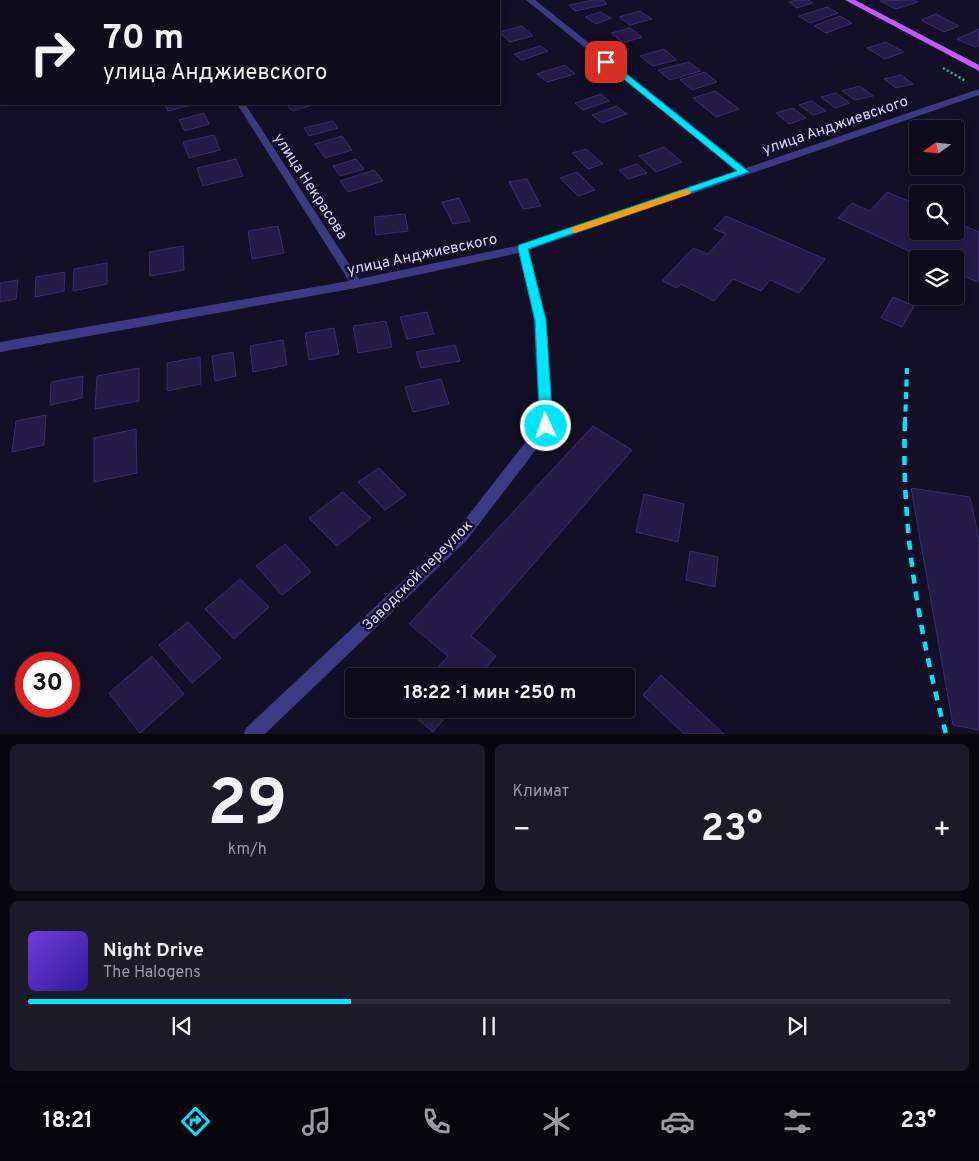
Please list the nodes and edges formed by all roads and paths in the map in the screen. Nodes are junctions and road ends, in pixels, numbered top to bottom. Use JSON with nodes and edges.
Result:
{"nodes":[{"id":1,"x":530,"y":0,"type":"edge"},
{"id":2,"x":849,"y":0,"type":"edge"},
{"id":3,"x":979,"y":68,"type":"edge"},
{"id":4,"x":979,"y":92,"type":"edge"},
{"id":5,"x":241,"y":105,"type":"edge"},
{"id":6,"x":744,"y":172,"type":"junction"},
{"id":7,"x":523,"y":248,"type":"junction"},
{"id":8,"x":356,"y":284,"type":"junction"},
{"id":9,"x":0,"y":347,"type":"edge"},
{"id":10,"x":252,"y":734,"type":"edge"}],
"edges":[{"from":1,"to":6,"type":"street"},
{"from":2,"to":3,"type":"main road"},
{"from":4,"to":6,"type":"street","name":"улица Анджиевского"},
{"from":5,"to":8,"type":"street","name":"улица Некрасова"},
{"from":6,"to":7,"type":"street","name":"улица Анджиевского"},
{"from":7,"to":8,"type":"street","name":"улица Анджиевского"},
{"from":7,"to":10,"type":"street","name":"Заводской переулок"},
{"from":8,"to":9,"type":"street","name":"улица Анджиевского"}]}
